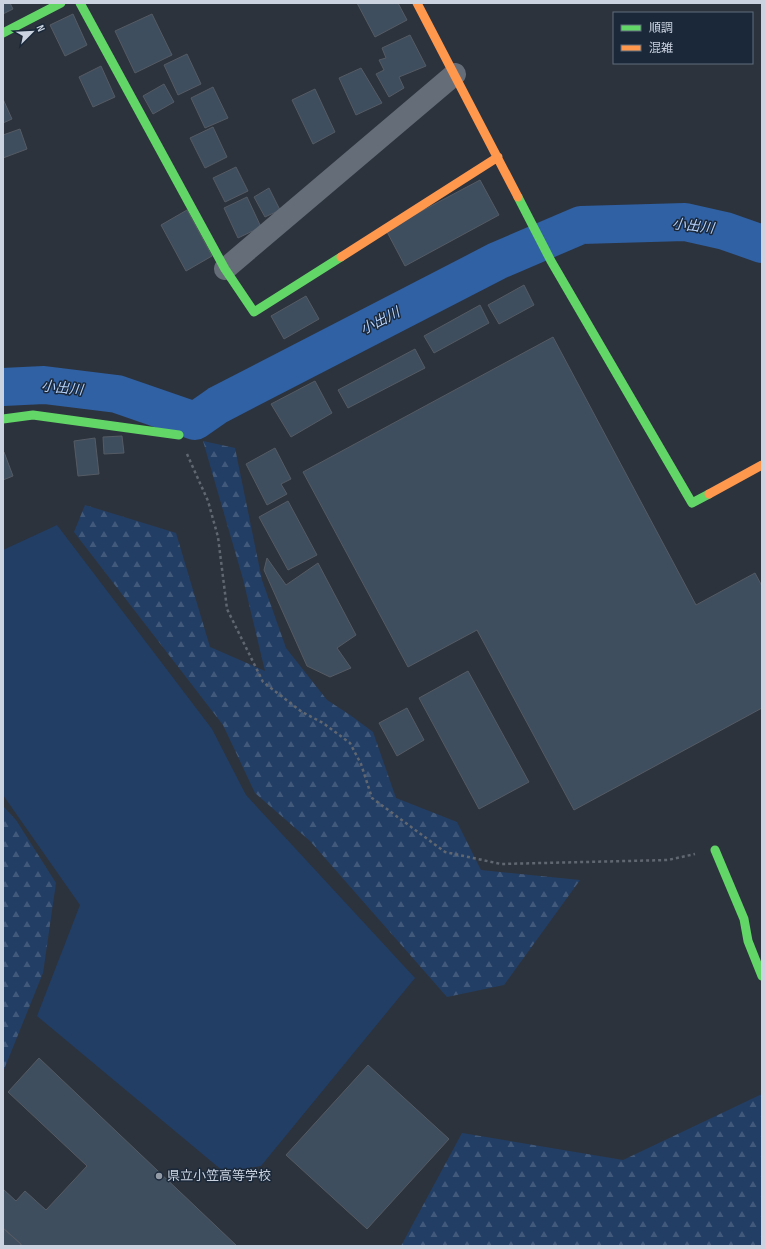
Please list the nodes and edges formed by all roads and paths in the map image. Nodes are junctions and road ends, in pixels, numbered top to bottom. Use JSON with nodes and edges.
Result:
{"nodes":[{"id":1,"x":61,"y":3,"type":"edge"},
{"id":2,"x":80,"y":3,"type":"edge"},
{"id":3,"x":417,"y":3,"type":"edge"},
{"id":4,"x":3,"y":33,"type":"edge"},
{"id":5,"x":456,"y":74,"type":"junction"},
{"id":6,"x":498,"y":157,"type":"junction"},
{"id":7,"x":225,"y":270,"type":"junction"},
{"id":8,"x":3,"y":419,"type":"edge"},
{"id":9,"x":179,"y":435,"type":"joint"},
{"id":10,"x":762,"y":466,"type":"edge"},
{"id":11,"x":715,"y":850,"type":"joint"},
{"id":12,"x":762,"y":976,"type":"edge"}],
"edges":[{"from":1,"to":4,"type":"street"},
{"from":2,"to":7,"type":"street"},
{"from":3,"to":5,"type":"street"},
{"from":5,"to":6,"type":"street"},
{"from":5,"to":7,"type":"street"},
{"from":6,"to":7,"type":"street"},
{"from":6,"to":10,"type":"street"},
{"from":8,"to":9,"type":"street"},
{"from":9,"to":11,"type":"path"},
{"from":11,"to":12,"type":"street"}]}
